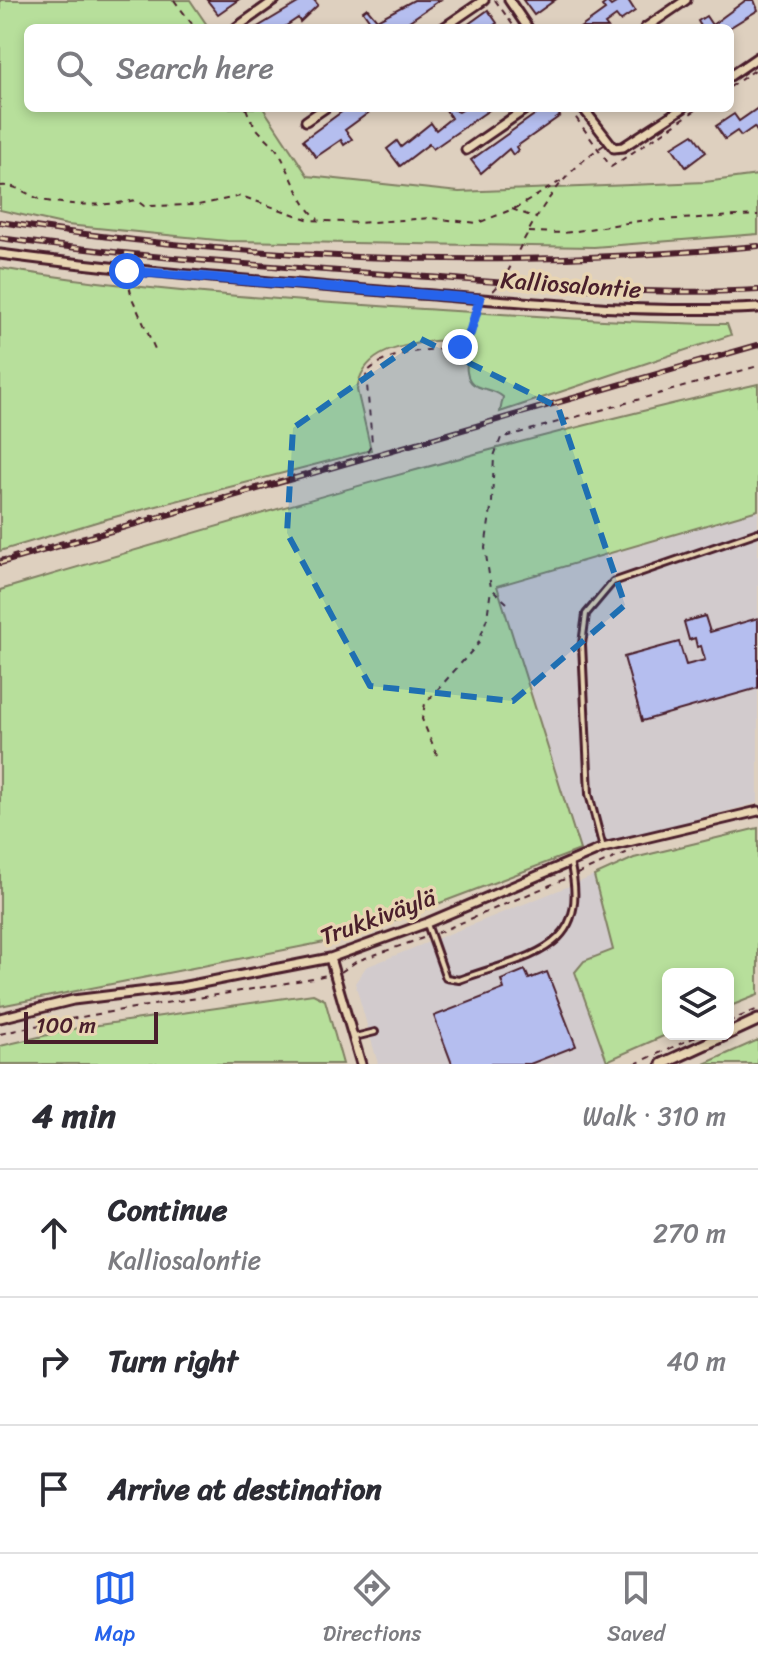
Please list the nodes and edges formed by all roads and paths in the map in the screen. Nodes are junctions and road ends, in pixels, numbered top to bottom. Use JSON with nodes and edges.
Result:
{"nodes":[{"id":1,"x":174,"y":0,"type":"edge"},
{"id":2,"x":275,"y":0,"type":"edge"},
{"id":3,"x":484,"y":0,"type":"edge"},
{"id":4,"x":495,"y":0,"type":"edge"},
{"id":5,"x":509,"y":0,"type":"edge"},
{"id":6,"x":686,"y":0,"type":"edge"},
{"id":7,"x":192,"y":24,"type":"edge"},
{"id":8,"x":241,"y":24,"type":"edge"},
{"id":9,"x":449,"y":24,"type":"edge"},
{"id":10,"x":512,"y":24,"type":"edge"},
{"id":11,"x":525,"y":24,"type":"edge"},
{"id":12,"x":651,"y":24,"type":"edge"},
{"id":13,"x":758,"y":57,"type":"edge"},
{"id":14,"x":758,"y":68,"type":"edge"},
{"id":15,"x":734,"y":73,"type":"edge"},
{"id":16,"x":734,"y":84,"type":"edge"},
{"id":17,"x":248,"y":112,"type":"edge"},
{"id":18,"x":319,"y":112,"type":"edge"},
{"id":19,"x":521,"y":112,"type":"edge"},
{"id":20,"x":572,"y":112,"type":"edge"},
{"id":21,"x":586,"y":112,"type":"edge"},
{"id":22,"x":677,"y":112,"type":"edge"},
{"id":23,"x":306,"y":121,"type":"dead end"},
{"id":24,"x":466,"y":150,"type":"dead end"},
{"id":25,"x":567,"y":177,"type":"junction"},
{"id":26,"x":0,"y":186,"type":"edge"},
{"id":27,"x":511,"y":209,"type":"junction"},
{"id":28,"x":758,"y":215,"type":"edge"},
{"id":29,"x":537,"y":218,"type":"junction"},
{"id":30,"x":321,"y":221,"type":"junction"},
{"id":31,"x":528,"y":232,"type":"junction"},
{"id":32,"x":0,"y":254,"type":"edge"},
{"id":33,"x":127,"y":271,"type":"junction"},
{"id":34,"x":480,"y":299,"type":"junction"},
{"id":35,"x":758,"y":308,"type":"edge"},
{"id":36,"x":155,"y":349,"type":"dead end"},
{"id":37,"x":758,"y":366,"type":"edge"},
{"id":38,"x":758,"y":532,"type":"edge"},
{"id":39,"x":0,"y":559,"type":"edge"},
{"id":40,"x":491,"y":588,"type":"junction"},
{"id":41,"x":507,"y":603,"type":"dead end"},
{"id":42,"x":437,"y":755,"type":"dead end"},
{"id":43,"x":758,"y":811,"type":"edge"},
{"id":44,"x":603,"y":848,"type":"junction"},
{"id":45,"x":570,"y":862,"type":"junction"},
{"id":46,"x":427,"y":923,"type":"junction"},
{"id":47,"x":330,"y":958,"type":"junction"},
{"id":48,"x":758,"y":1009,"type":"edge"},
{"id":49,"x":0,"y":1018,"type":"edge"},
{"id":50,"x":734,"y":1019,"type":"edge"},
{"id":51,"x":758,"y":1020,"type":"edge"},
{"id":52,"x":375,"y":1032,"type":"dead end"},
{"id":53,"x":353,"y":1038,"type":"junction"},
{"id":54,"x":689,"y":1040,"type":"edge"},
{"id":55,"x":361,"y":1064,"type":"edge"},
{"id":56,"x":635,"y":1064,"type":"edge"},
{"id":57,"x":662,"y":1064,"type":"edge"}],
"edges":[{"from":1,"to":7,"type":"path"},
{"from":2,"to":8,"type":"street"},
{"from":3,"to":9,"type":"street"},
{"from":4,"to":10,"type":"path"},
{"from":5,"to":11,"type":"street"},
{"from":6,"to":12,"type":"street"},
{"from":13,"to":15,"type":"street"},
{"from":14,"to":16,"type":"path"},
{"from":17,"to":30,"type":"path"},
{"from":18,"to":23,"type":"street"},
{"from":19,"to":24,"type":"street"},
{"from":20,"to":25,"type":"path"},
{"from":21,"to":22,"type":"street"},
{"from":25,"to":27,"type":"path"},
{"from":25,"to":29,"type":"path"},
{"from":26,"to":30,"type":"path"},
{"from":27,"to":29,"type":"path"},
{"from":27,"to":30,"type":"path"},
{"from":28,"to":31,"type":"path"},
{"from":29,"to":31,"type":"path"},
{"from":31,"to":34,"type":"path"},
{"from":32,"to":33,"type":"street","name":"Kalliosalontie"},
{"from":33,"to":34,"type":"street","name":"Kalliosalontie"},
{"from":33,"to":36,"type":"path"},
{"from":34,"to":35,"type":"street","name":"Kalliosalontie"},
{"from":34,"to":39,"type":"path"},
{"from":37,"to":40,"type":"path"},
{"from":38,"to":44,"type":"lane"},
{"from":40,"to":41,"type":"path"},
{"from":40,"to":42,"type":"path"},
{"from":43,"to":44,"type":"street","name":"Trukkiväylä"},
{"from":44,"to":45,"type":"street","name":"Trukkiväylä"},
{"from":45,"to":46,"type":"street","name":"Trukkiväylä"},
{"from":45,"to":46,"type":"lane"},
{"from":46,"to":47,"type":"street","name":"Trukkiväylä"},
{"from":47,"to":49,"type":"street","name":"Trukkiväylä"},
{"from":47,"to":53,"type":"street"},
{"from":48,"to":50,"type":"path"},
{"from":51,"to":57,"type":"street"},
{"from":52,"to":53,"type":"lane"},
{"from":53,"to":55,"type":"street"},
{"from":54,"to":56,"type":"path"}]}
